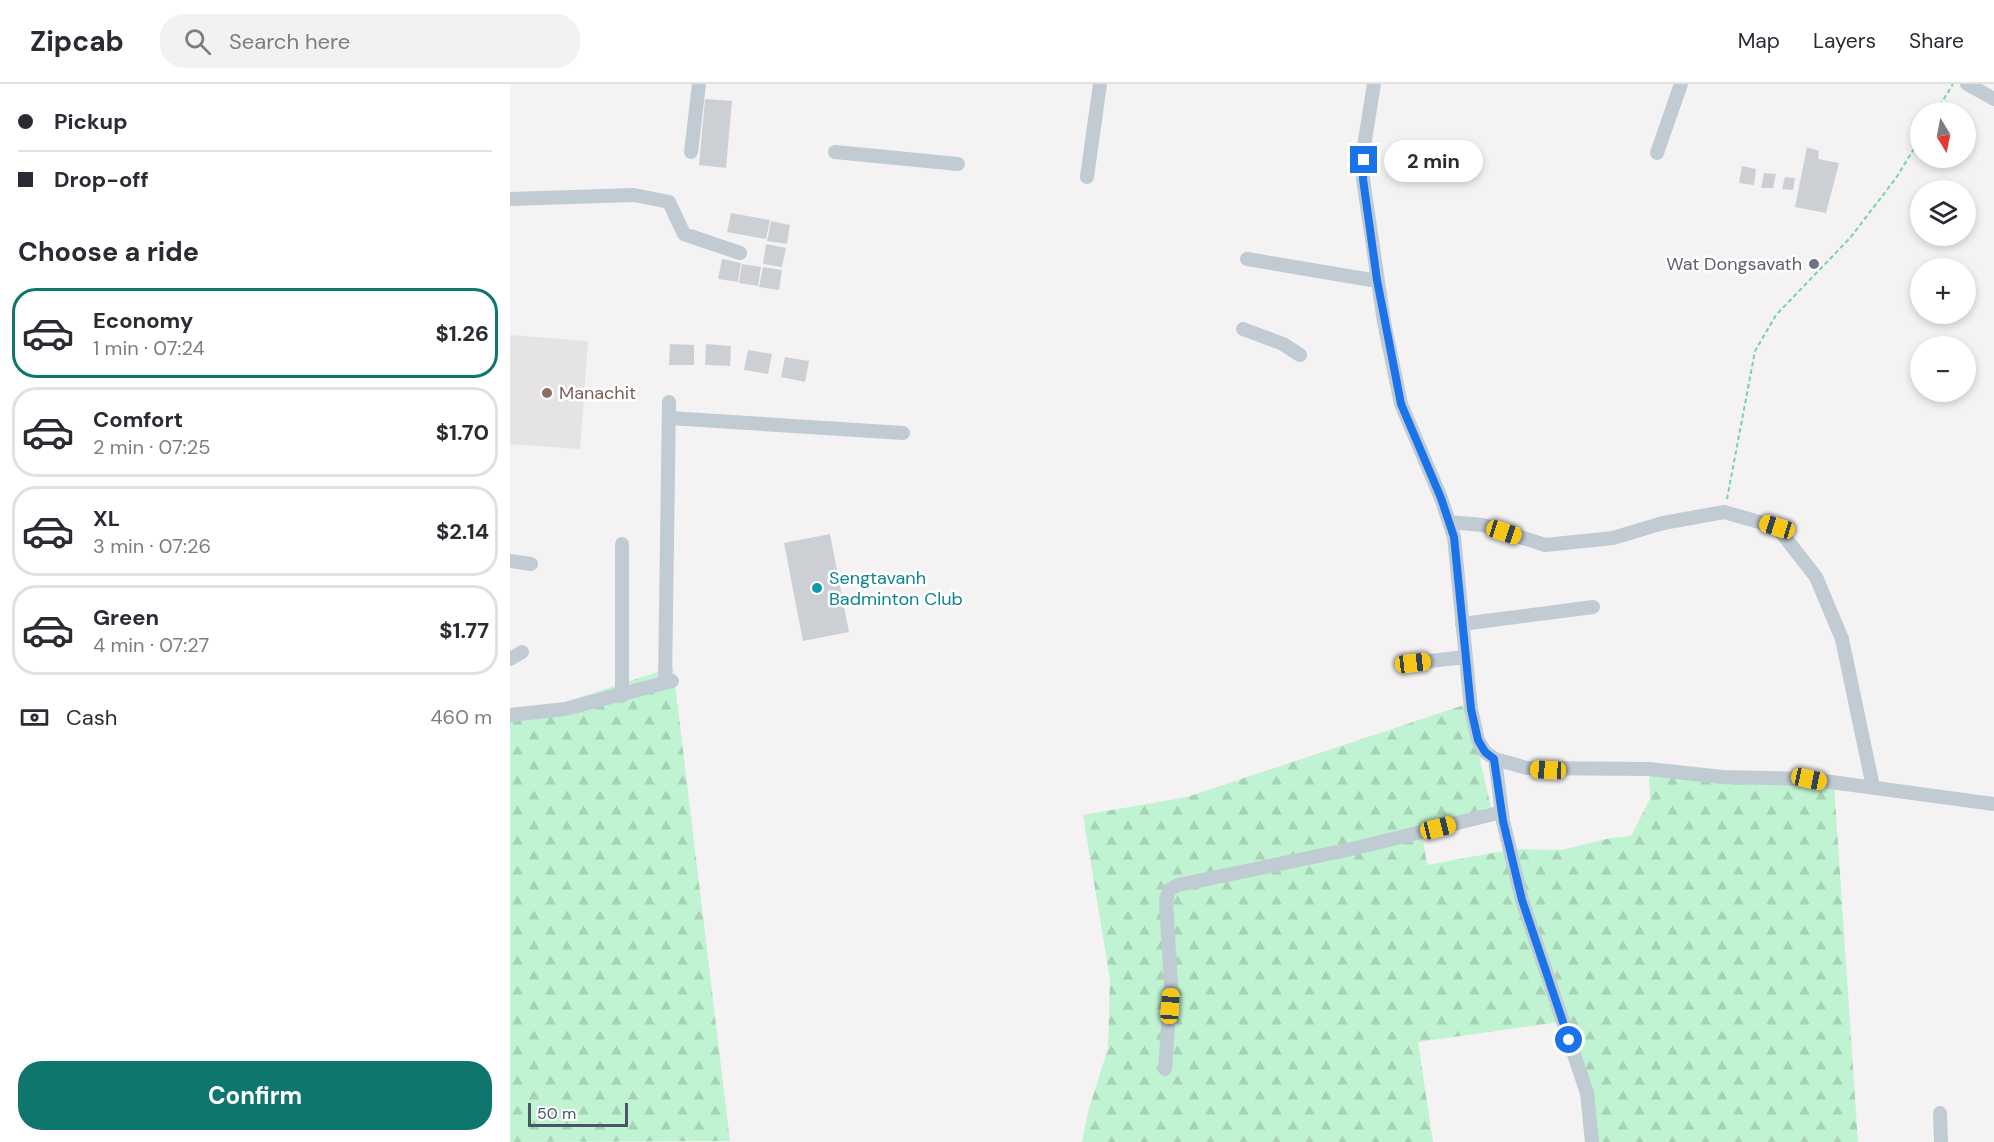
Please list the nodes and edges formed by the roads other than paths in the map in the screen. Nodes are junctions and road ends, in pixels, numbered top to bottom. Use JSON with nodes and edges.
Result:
{"nodes":[{"id":1,"x":699,"y":84,"type":"edge"},
{"id":2,"x":1100,"y":84,"type":"edge"},
{"id":3,"x":1374,"y":84,"type":"edge"},
{"id":4,"x":1681,"y":84,"type":"edge"},
{"id":5,"x":1967,"y":84,"type":"edge"},
{"id":6,"x":1994,"y":99,"type":"edge"},
{"id":7,"x":691,"y":152,"type":"dead end"},
{"id":8,"x":835,"y":152,"type":"dead end"},
{"id":9,"x":1657,"y":153,"type":"dead end"},
{"id":10,"x":958,"y":164,"type":"dead end"},
{"id":11,"x":1087,"y":177,"type":"dead end"},
{"id":12,"x":510,"y":199,"type":"edge"},
{"id":13,"x":740,"y":252,"type":"dead end"},
{"id":14,"x":1247,"y":259,"type":"dead end"},
{"id":15,"x":1377,"y":280,"type":"junction"},
{"id":16,"x":1243,"y":329,"type":"dead end"},
{"id":17,"x":1300,"y":355,"type":"dead end"},
{"id":18,"x":669,"y":402,"type":"dead end"},
{"id":19,"x":669,"y":418,"type":"junction"},
{"id":20,"x":903,"y":433,"type":"dead end"},
{"id":21,"x":1449,"y":522,"type":"junction"},
{"id":22,"x":622,"y":544,"type":"dead end"},
{"id":23,"x":510,"y":561,"type":"edge"},
{"id":24,"x":531,"y":564,"type":"dead end"},
{"id":25,"x":1593,"y":607,"type":"dead end"},
{"id":26,"x":1462,"y":624,"type":"junction"},
{"id":27,"x":1466,"y":657,"type":"junction"},
{"id":28,"x":1413,"y":663,"type":"dead end"},
{"id":29,"x":622,"y":696,"type":"junction"},
{"id":30,"x":510,"y":715,"type":"edge"},
{"id":31,"x":1494,"y":759,"type":"junction"},
{"id":32,"x":1874,"y":787,"type":"junction"},
{"id":33,"x":1994,"y":804,"type":"edge"},
{"id":34,"x":1502,"y":812,"type":"junction"},
{"id":35,"x":1165,"y":1069,"type":"dead end"},
{"id":36,"x":1940,"y":1113,"type":"dead end"},
{"id":37,"x":1592,"y":1142,"type":"edge"},
{"id":38,"x":1941,"y":1142,"type":"edge"}],
"edges":[{"from":1,"to":7,"type":"street"},
{"from":2,"to":11,"type":"street"},
{"from":3,"to":15,"type":"street"},
{"from":4,"to":9,"type":"street"},
{"from":5,"to":6,"type":"street"},
{"from":8,"to":10,"type":"street"},
{"from":12,"to":13,"type":"street"},
{"from":14,"to":15,"type":"street"},
{"from":15,"to":21,"type":"street"},
{"from":16,"to":17,"type":"street"},
{"from":18,"to":19,"type":"street"},
{"from":19,"to":20,"type":"street"},
{"from":19,"to":29,"type":"street"},
{"from":21,"to":26,"type":"street"},
{"from":21,"to":32,"type":"street"},
{"from":22,"to":29,"type":"street"},
{"from":23,"to":24,"type":"street"},
{"from":25,"to":26,"type":"street"},
{"from":26,"to":27,"type":"street"},
{"from":27,"to":28,"type":"street"},
{"from":27,"to":31,"type":"street"},
{"from":29,"to":30,"type":"street"},
{"from":31,"to":32,"type":"street"},
{"from":31,"to":34,"type":"street"},
{"from":32,"to":33,"type":"street"},
{"from":34,"to":35,"type":"street"},
{"from":34,"to":37,"type":"street"},
{"from":36,"to":38,"type":"street"}]}
